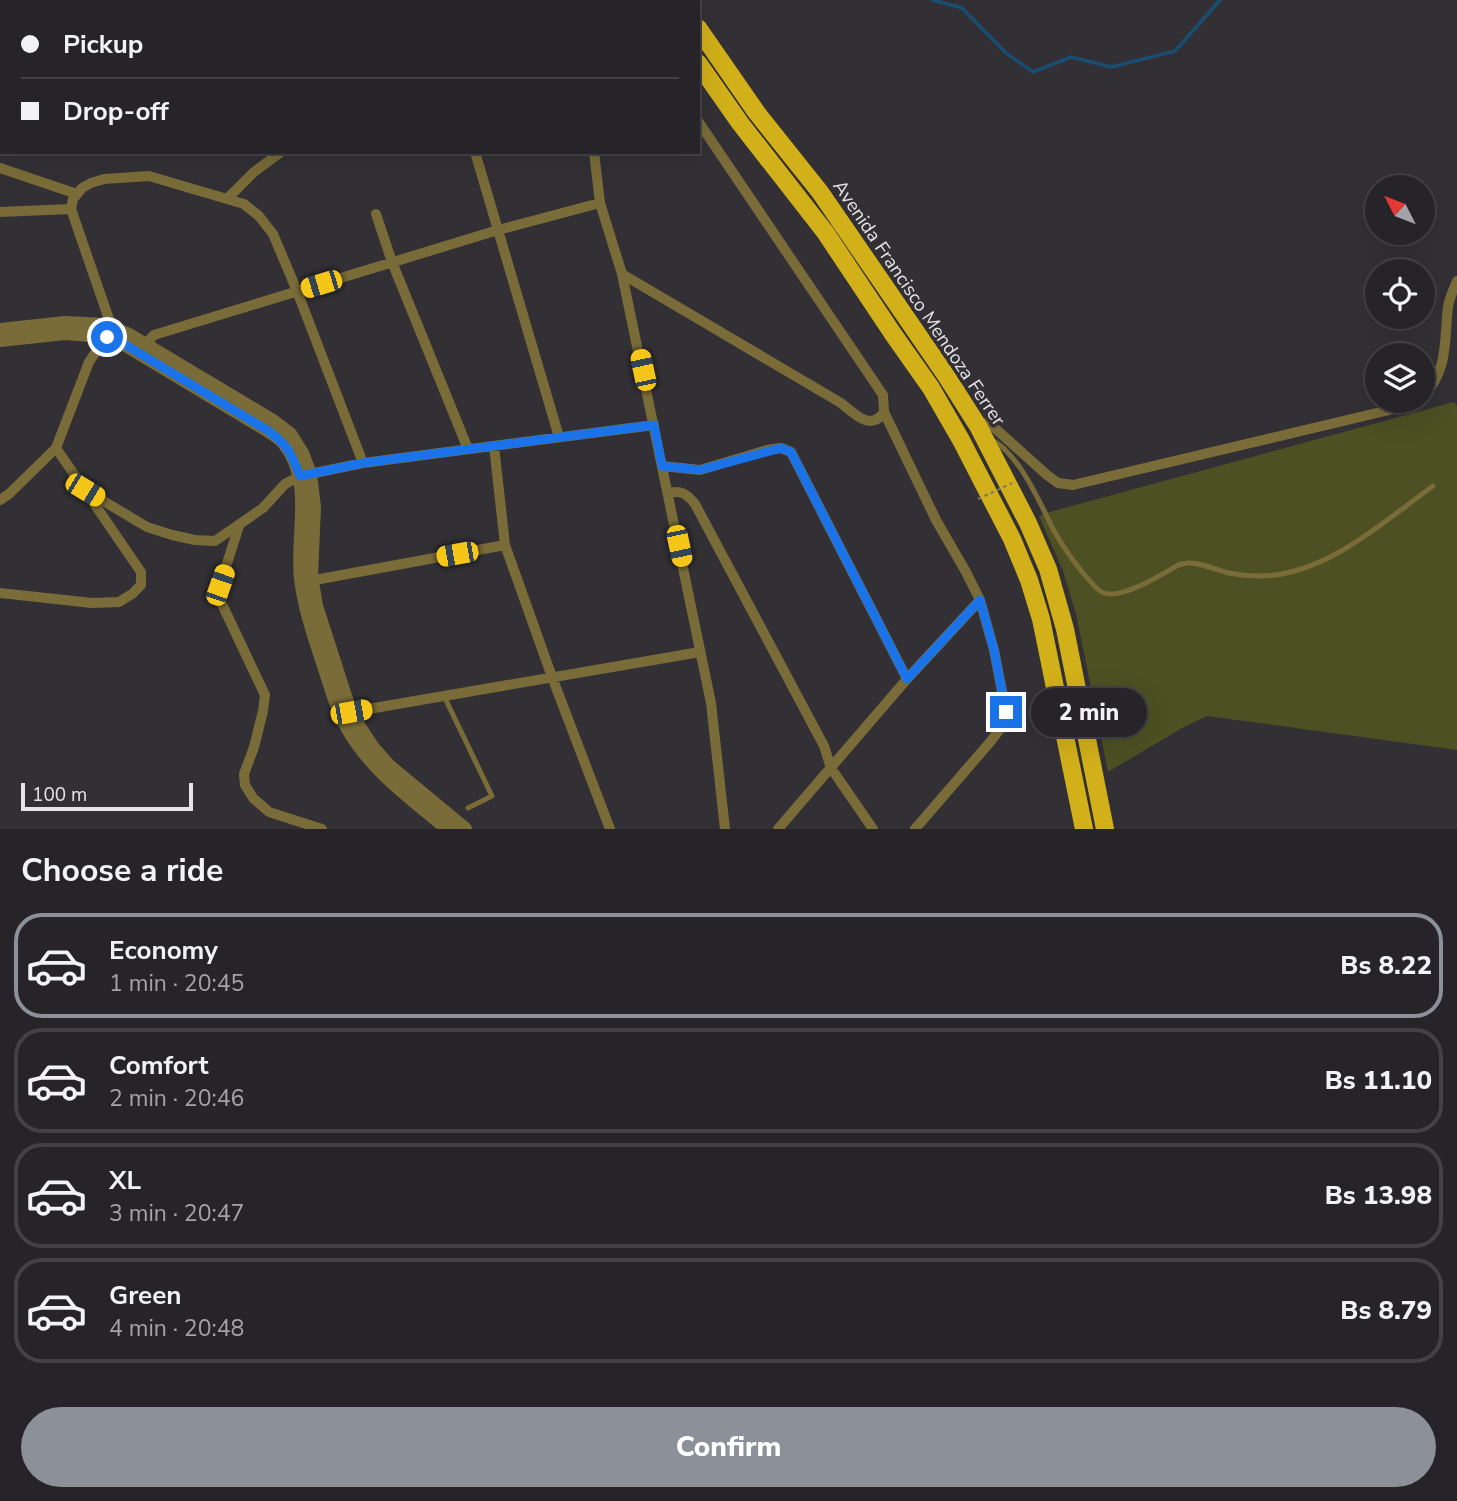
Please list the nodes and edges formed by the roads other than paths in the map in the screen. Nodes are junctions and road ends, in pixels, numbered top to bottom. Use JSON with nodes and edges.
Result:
{"nodes":[{"id":1,"x":701,"y":37,"type":"edge"},
{"id":2,"x":700,"y":66,"type":"edge"},
{"id":3,"x":700,"y":124,"type":"edge"},
{"id":4,"x":278,"y":154,"type":"edge"},
{"id":5,"x":476,"y":154,"type":"edge"},
{"id":6,"x":594,"y":154,"type":"edge"},
{"id":7,"x":0,"y":168,"type":"edge"},
{"id":8,"x":77,"y":194,"type":"junction"},
{"id":9,"x":227,"y":199,"type":"junction"},
{"id":10,"x":600,"y":203,"type":"junction"},
{"id":11,"x":71,"y":209,"type":"junction"},
{"id":12,"x":0,"y":212,"type":"edge"},
{"id":13,"x":376,"y":214,"type":"dead end"},
{"id":14,"x":498,"y":230,"type":"junction"},
{"id":15,"x":392,"y":262,"type":"junction"},
{"id":16,"x":622,"y":274,"type":"junction"},
{"id":17,"x":1457,"y":281,"type":"edge"},
{"id":18,"x":297,"y":291,"type":"junction"},
{"id":19,"x":0,"y":330,"type":"edge"},
{"id":20,"x":110,"y":333,"type":"junction"},
{"id":21,"x":0,"y":340,"type":"edge"},
{"id":22,"x":141,"y":349,"type":"junction"},
{"id":23,"x":1435,"y":380,"type":"edge"},
{"id":24,"x":884,"y":412,"type":"junction"},
{"id":25,"x":1376,"y":413,"type":"edge"},
{"id":26,"x":654,"y":425,"type":"junction"},
{"id":27,"x":981,"y":433,"type":"junction"},
{"id":28,"x":559,"y":437,"type":"junction"},
{"id":29,"x":961,"y":440,"type":"junction"},
{"id":30,"x":494,"y":446,"type":"junction"},
{"id":31,"x":56,"y":448,"type":"junction"},
{"id":32,"x":468,"y":449,"type":"junction"},
{"id":33,"x":363,"y":463,"type":"junction"},
{"id":34,"x":662,"y":466,"type":"junction"},
{"id":35,"x":305,"y":475,"type":"junction"},
{"id":36,"x":1433,"y":486,"type":"dead end"},
{"id":37,"x":85,"y":490,"type":"junction"},
{"id":38,"x":668,"y":493,"type":"junction"},
{"id":39,"x":0,"y":499,"type":"edge"},
{"id":40,"x":239,"y":526,"type":"junction"},
{"id":41,"x":505,"y":545,"type":"junction"},
{"id":42,"x":307,"y":581,"type":"junction"},
{"id":43,"x":0,"y":593,"type":"edge"},
{"id":44,"x":980,"y":600,"type":"junction"},
{"id":45,"x":701,"y":652,"type":"junction"},
{"id":46,"x":552,"y":677,"type":"junction"},
{"id":47,"x":907,"y":679,"type":"junction"},
{"id":48,"x":444,"y":695,"type":"junction"},
{"id":49,"x":347,"y":715,"type":"junction"},
{"id":50,"x":831,"y":768,"type":"junction"},
{"id":51,"x":468,"y":808,"type":"dead end"},
{"id":52,"x":322,"y":829,"type":"edge"},
{"id":53,"x":448,"y":829,"type":"edge"},
{"id":54,"x":464,"y":829,"type":"edge"},
{"id":55,"x":610,"y":829,"type":"edge"},
{"id":56,"x":726,"y":829,"type":"edge"},
{"id":57,"x":778,"y":829,"type":"edge"},
{"id":58,"x":873,"y":829,"type":"edge"},
{"id":59,"x":915,"y":829,"type":"edge"},
{"id":60,"x":1084,"y":829,"type":"edge"},
{"id":61,"x":1105,"y":829,"type":"edge"}],
"edges":[{"from":1,"to":27,"type":"highway","name":"Avenida Francisco Mendoza Ferrer"},
{"from":2,"to":29,"type":"highway","name":"Avenida Francisco Mendoza Ferrer"},
{"from":3,"to":24,"type":"street"},
{"from":4,"to":9,"type":"street"},
{"from":5,"to":14,"type":"street"},
{"from":6,"to":10,"type":"street"},
{"from":7,"to":8,"type":"street"},
{"from":8,"to":9,"type":"street"},
{"from":8,"to":11,"type":"street"},
{"from":9,"to":18,"type":"street"},
{"from":10,"to":14,"type":"street"},
{"from":10,"to":16,"type":"street"},
{"from":11,"to":12,"type":"street"},
{"from":11,"to":20,"type":"street"},
{"from":13,"to":15,"type":"street"},
{"from":14,"to":15,"type":"street"},
{"from":14,"to":28,"type":"street"},
{"from":15,"to":18,"type":"street"},
{"from":15,"to":32,"type":"street"},
{"from":16,"to":24,"type":"street"},
{"from":16,"to":26,"type":"street"},
{"from":17,"to":23,"type":"street"},
{"from":18,"to":22,"type":"street"},
{"from":18,"to":33,"type":"street"},
{"from":19,"to":20,"type":"street"},
{"from":20,"to":21,"type":"street"},
{"from":20,"to":22,"type":"street"},
{"from":20,"to":31,"type":"street"},
{"from":22,"to":35,"type":"street"},
{"from":24,"to":44,"type":"street"},
{"from":25,"to":27,"type":"street"},
{"from":26,"to":28,"type":"street"},
{"from":26,"to":34,"type":"street"},
{"from":27,"to":29,"type":"highway"},
{"from":27,"to":36,"type":"lane"},
{"from":27,"to":61,"type":"highway","name":"Avenida Francisco Mendoza Ferrer"},
{"from":28,"to":30,"type":"street"},
{"from":29,"to":60,"type":"highway","name":"Avenida Francisco Mendoza Ferrer"},
{"from":30,"to":32,"type":"street"},
{"from":30,"to":41,"type":"street"},
{"from":31,"to":37,"type":"street"},
{"from":31,"to":39,"type":"street"},
{"from":32,"to":33,"type":"street"},
{"from":33,"to":35,"type":"street"},
{"from":34,"to":38,"type":"street"},
{"from":34,"to":47,"type":"street"},
{"from":35,"to":40,"type":"street"},
{"from":35,"to":42,"type":"street"},
{"from":37,"to":40,"type":"street"},
{"from":37,"to":43,"type":"street"},
{"from":38,"to":45,"type":"street"},
{"from":38,"to":50,"type":"street"},
{"from":40,"to":52,"type":"street"},
{"from":41,"to":42,"type":"street"},
{"from":41,"to":46,"type":"street"},
{"from":42,"to":49,"type":"street"},
{"from":44,"to":47,"type":"street"},
{"from":44,"to":59,"type":"street"},
{"from":45,"to":46,"type":"street"},
{"from":45,"to":56,"type":"street"},
{"from":46,"to":48,"type":"street"},
{"from":46,"to":55,"type":"street"},
{"from":47,"to":50,"type":"street"},
{"from":48,"to":49,"type":"street"},
{"from":48,"to":51,"type":"lane"},
{"from":49,"to":53,"type":"street"},
{"from":49,"to":54,"type":"street"},
{"from":50,"to":57,"type":"street"},
{"from":50,"to":58,"type":"street"}]}
